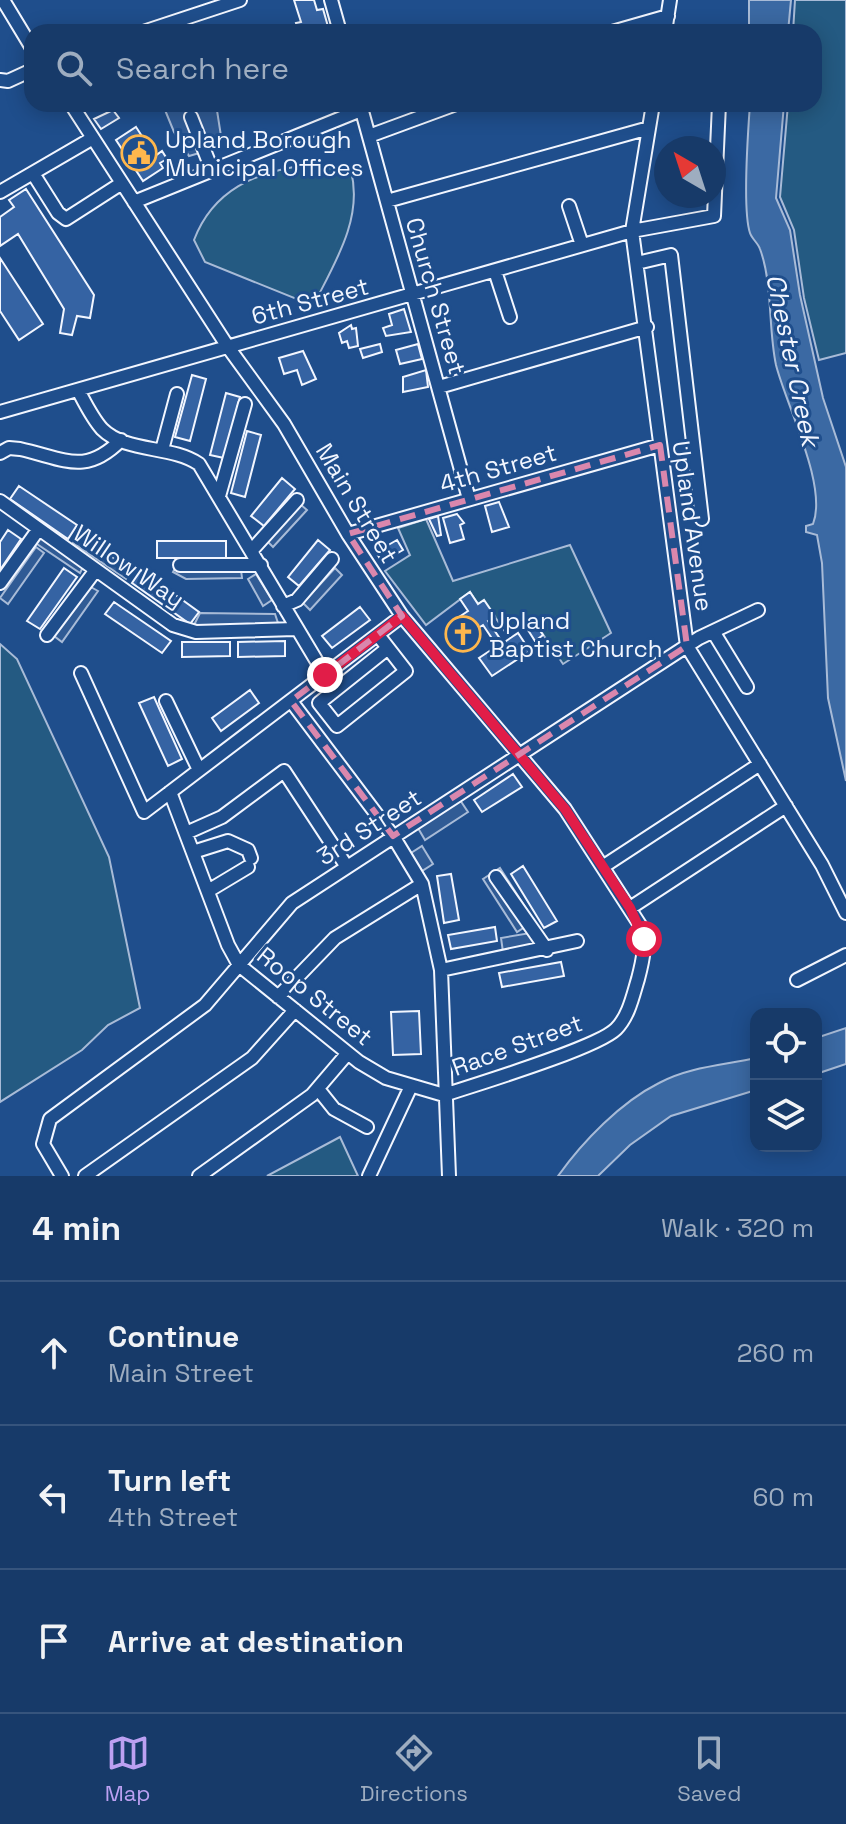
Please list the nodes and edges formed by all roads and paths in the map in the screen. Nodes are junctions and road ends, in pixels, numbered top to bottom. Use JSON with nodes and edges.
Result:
{"nodes":[{"id":1,"x":3,"y":0,"type":"edge"},
{"id":2,"x":240,"y":0,"type":"edge"},
{"id":3,"x":331,"y":0,"type":"edge"},
{"id":4,"x":670,"y":0,"type":"edge"},
{"id":5,"x":668,"y":16,"type":"junction"},
{"id":6,"x":167,"y":24,"type":"edge"},
{"id":7,"x":338,"y":24,"type":"edge"},
{"id":8,"x":640,"y":24,"type":"edge"},
{"id":9,"x":666,"y":24,"type":"edge"},
{"id":10,"x":24,"y":35,"type":"edge"},
{"id":11,"x":24,"y":74,"type":"edge"},
{"id":12,"x":0,"y":80,"type":"edge"},
{"id":13,"x":76,"y":112,"type":"edge"},
{"id":14,"x":349,"y":112,"type":"edge"},
{"id":15,"x":362,"y":112,"type":"edge"},
{"id":16,"x":434,"y":112,"type":"edge"},
{"id":17,"x":652,"y":112,"type":"edge"},
{"id":18,"x":719,"y":112,"type":"edge"},
{"id":19,"x":191,"y":117,"type":"dead end"},
{"id":20,"x":649,"y":128,"type":"junction"},
{"id":21,"x":369,"y":136,"type":"junction"},
{"id":22,"x":93,"y":138,"type":"junction"},
{"id":23,"x":212,"y":170,"type":"junction"},
{"id":24,"x":34,"y":175,"type":"junction"},
{"id":25,"x":122,"y":183,"type":"junction"},
{"id":26,"x":0,"y":192,"type":"edge"},
{"id":27,"x":387,"y":201,"type":"junction"},
{"id":28,"x":134,"y":202,"type":"junction"},
{"id":29,"x":569,"y":206,"type":"dead end"},
{"id":30,"x":632,"y":231,"type":"junction"},
{"id":31,"x":582,"y":245,"type":"junction"},
{"id":32,"x":637,"y":263,"type":"junction"},
{"id":33,"x":495,"y":271,"type":"junction"},
{"id":34,"x":412,"y":296,"type":"junction"},
{"id":35,"x":510,"y":317,"type":"dead end"},
{"id":36,"x":647,"y":327,"type":"junction"},
{"id":37,"x":228,"y":347,"type":"junction"},
{"id":38,"x":439,"y":387,"type":"junction"},
{"id":39,"x":78,"y":390,"type":"junction"},
{"id":40,"x":177,"y":394,"type":"dead end"},
{"id":41,"x":245,"y":404,"type":"dead end"},
{"id":42,"x":0,"y":412,"type":"edge"},
{"id":43,"x":121,"y":440,"type":"junction"},
{"id":44,"x":660,"y":445,"type":"junction"},
{"id":45,"x":162,"y":450,"type":"junction"},
{"id":46,"x":0,"y":453,"type":"edge"},
{"id":47,"x":219,"y":496,"type":"junction"},
{"id":48,"x":469,"y":499,"type":"junction"},
{"id":49,"x":297,"y":500,"type":"dead end"},
{"id":50,"x":0,"y":501,"type":"edge"},
{"id":51,"x":702,"y":519,"type":"dead end"},
{"id":52,"x":38,"y":530,"type":"junction"},
{"id":53,"x":348,"y":534,"type":"junction"},
{"id":54,"x":252,"y":550,"type":"junction"},
{"id":55,"x":332,"y":559,"type":"dead end"},
{"id":56,"x":180,"y":565,"type":"dead end"},
{"id":57,"x":261,"y":565,"type":"junction"},
{"id":58,"x":95,"y":571,"type":"junction"},
{"id":59,"x":0,"y":583,"type":"edge"},
{"id":60,"x":283,"y":606,"type":"junction"},
{"id":61,"x":758,"y":610,"type":"dead end"},
{"id":62,"x":402,"y":616,"type":"junction"},
{"id":63,"x":295,"y":629,"type":"junction"},
{"id":64,"x":714,"y":633,"type":"junction"},
{"id":65,"x":47,"y":635,"type":"dead end"},
{"id":66,"x":378,"y":635,"type":"junction"},
{"id":67,"x":687,"y":646,"type":"junction"},
{"id":68,"x":388,"y":648,"type":"junction"},
{"id":69,"x":81,"y":673,"type":"dead end"},
{"id":70,"x":325,"y":675,"type":"junction"},
{"id":71,"x":747,"y":687,"type":"dead end"},
{"id":72,"x":166,"y":701,"type":"dead end"},
{"id":73,"x":291,"y":701,"type":"junction"},
{"id":74,"x":521,"y":756,"type":"junction"},
{"id":75,"x":760,"y":764,"type":"junction"},
{"id":76,"x":199,"y":770,"type":"junction"},
{"id":77,"x":170,"y":792,"type":"junction"},
{"id":78,"x":786,"y":806,"type":"junction"},
{"id":79,"x":186,"y":833,"type":"junction"},
{"id":80,"x":393,"y":836,"type":"junction"},
{"id":81,"x":193,"y":852,"type":"junction"},
{"id":82,"x":604,"y":866,"type":"junction"},
{"id":83,"x":347,"y":867,"type":"junction"},
{"id":84,"x":496,"y":877,"type":"dead end"},
{"id":85,"x":422,"y":884,"type":"junction"},
{"id":86,"x":208,"y":891,"type":"junction"},
{"id":87,"x":630,"y":908,"type":"junction"},
{"id":88,"x":846,"y":913,"type":"edge"},
{"id":89,"x":577,"y":941,"type":"dead end"},
{"id":90,"x":547,"y":950,"type":"junction"},
{"id":91,"x":846,"y":955,"type":"edge"},
{"id":92,"x":239,"y":965,"type":"junction"},
{"id":93,"x":441,"y":970,"type":"junction"},
{"id":94,"x":797,"y":980,"type":"dead end"},
{"id":95,"x":278,"y":997,"type":"junction"},
{"id":96,"x":295,"y":1010,"type":"junction"},
{"id":97,"x":347,"y":1054,"type":"junction"},
{"id":98,"x":411,"y":1086,"type":"junction"},
{"id":99,"x":318,"y":1089,"type":"junction"},
{"id":100,"x":444,"y":1095,"type":"junction"},
{"id":101,"x":367,"y":1127,"type":"dead end"},
{"id":102,"x":62,"y":1176,"type":"edge"},
{"id":103,"x":85,"y":1176,"type":"edge"},
{"id":104,"x":199,"y":1176,"type":"edge"},
{"id":105,"x":369,"y":1176,"type":"edge"},
{"id":106,"x":449,"y":1176,"type":"edge"}],
"edges":[{"from":1,"to":10,"type":"street"},
{"from":2,"to":6,"type":"street"},
{"from":3,"to":7,"type":"street"},
{"from":4,"to":5,"type":"street"},
{"from":5,"to":8,"type":"street"},
{"from":5,"to":9,"type":"street"},
{"from":11,"to":12,"type":"street"},
{"from":13,"to":22,"type":"street","name":"Main Street"},
{"from":14,"to":23,"type":"street"},
{"from":15,"to":21,"type":"street","name":"Church Street"},
{"from":16,"to":21,"type":"street"},
{"from":17,"to":20,"type":"street","name":"Upland Avenue"},
{"from":18,"to":30,"type":"street","name":"6th Street"},
{"from":19,"to":23,"type":"street"},
{"from":20,"to":27,"type":"street"},
{"from":20,"to":30,"type":"street","name":"Upland Avenue"},
{"from":21,"to":27,"type":"street","name":"Church Street"},
{"from":22,"to":24,"type":"street"},
{"from":22,"to":25,"type":"street","name":"Main Street"},
{"from":23,"to":28,"type":"street"},
{"from":24,"to":25,"type":"street"},
{"from":24,"to":26,"type":"street"},
{"from":25,"to":28,"type":"street","name":"Main Street"},
{"from":27,"to":34,"type":"street","name":"Church Street"},
{"from":28,"to":37,"type":"street","name":"Main Street"},
{"from":29,"to":31,"type":"street"},
{"from":30,"to":31,"type":"street","name":"6th Street"},
{"from":30,"to":32,"type":"street","name":"Upland Avenue"},
{"from":31,"to":33,"type":"street","name":"6th Street"},
{"from":32,"to":36,"type":"street","name":"Upland Avenue"},
{"from":32,"to":51,"type":"street"},
{"from":33,"to":34,"type":"street","name":"6th Street"},
{"from":33,"to":35,"type":"street"},
{"from":34,"to":37,"type":"street","name":"6th Street"},
{"from":34,"to":38,"type":"street","name":"Church Street"},
{"from":36,"to":38,"type":"street"},
{"from":36,"to":44,"type":"street","name":"Upland Avenue"},
{"from":37,"to":39,"type":"street","name":"6th Street"},
{"from":37,"to":53,"type":"street","name":"Main Street"},
{"from":38,"to":48,"type":"street","name":"Church Street"},
{"from":39,"to":42,"type":"street","name":"6th Street"},
{"from":39,"to":43,"type":"street"},
{"from":40,"to":45,"type":"street"},
{"from":41,"to":47,"type":"street"},
{"from":43,"to":45,"type":"street"},
{"from":43,"to":46,"type":"street"},
{"from":44,"to":48,"type":"street","name":"4th Street"},
{"from":44,"to":67,"type":"street","name":"Upland Avenue"},
{"from":45,"to":47,"type":"street"},
{"from":47,"to":54,"type":"street"},
{"from":48,"to":53,"type":"street","name":"4th Street"},
{"from":49,"to":54,"type":"street"},
{"from":50,"to":52,"type":"street","name":"Willow Way"},
{"from":52,"to":58,"type":"street","name":"Willow Way"},
{"from":52,"to":59,"type":"street"},
{"from":53,"to":62,"type":"street","name":"Main Street"},
{"from":54,"to":57,"type":"street"},
{"from":55,"to":60,"type":"street"},
{"from":56,"to":57,"type":"street"},
{"from":57,"to":60,"type":"street"},
{"from":58,"to":63,"type":"street","name":"Willow Way"},
{"from":58,"to":65,"type":"street"},
{"from":60,"to":63,"type":"street"},
{"from":61,"to":64,"type":"street","name":"3rd Street"},
{"from":62,"to":66,"type":"street"},
{"from":62,"to":74,"type":"street","name":"Main Street"},
{"from":63,"to":70,"type":"street"},
{"from":64,"to":67,"type":"street","name":"3rd Street"},
{"from":64,"to":71,"type":"street"},
{"from":66,"to":68,"type":"street"},
{"from":66,"to":70,"type":"street"},
{"from":67,"to":74,"type":"street","name":"3rd Street"},
{"from":67,"to":75,"type":"street","name":"Upland Avenue"},
{"from":68,"to":68,"type":"street"},
{"from":69,"to":77,"type":"street"},
{"from":70,"to":73,"type":"street"},
{"from":72,"to":76,"type":"street"},
{"from":73,"to":76,"type":"street"},
{"from":73,"to":80,"type":"street"},
{"from":74,"to":80,"type":"street","name":"3rd Street"},
{"from":74,"to":82,"type":"street","name":"Main Street"},
{"from":75,"to":78,"type":"street","name":"Upland Avenue"},
{"from":75,"to":82,"type":"street"},
{"from":76,"to":77,"type":"street"},
{"from":77,"to":79,"type":"street","name":"Roop Street"},
{"from":78,"to":87,"type":"street"},
{"from":78,"to":88,"type":"street","name":"Upland Avenue"},
{"from":79,"to":81,"type":"street","name":"Roop Street"},
{"from":79,"to":83,"type":"street"},
{"from":80,"to":83,"type":"street","name":"3rd Street"},
{"from":80,"to":85,"type":"street"},
{"from":81,"to":86,"type":"street","name":"Roop Street"},
{"from":81,"to":86,"type":"street"},
{"from":82,"to":87,"type":"street","name":"Main Street"},
{"from":83,"to":92,"type":"street","name":"3rd Street"},
{"from":84,"to":90,"type":"street"},
{"from":85,"to":93,"type":"street"},
{"from":85,"to":95,"type":"street"},
{"from":86,"to":92,"type":"street","name":"Roop Street"},
{"from":87,"to":100,"type":"street","name":"Race Street"},
{"from":89,"to":90,"type":"street"},
{"from":90,"to":93,"type":"street"},
{"from":91,"to":94,"type":"street"},
{"from":92,"to":95,"type":"street","name":"Roop Street"},
{"from":92,"to":102,"type":"street","name":"3rd Street"},
{"from":93,"to":100,"type":"street"},
{"from":95,"to":96,"type":"street","name":"Roop Street"},
{"from":96,"to":97,"type":"street","name":"Roop Street"},
{"from":96,"to":103,"type":"street"},
{"from":97,"to":98,"type":"street","name":"Roop Street"},
{"from":97,"to":99,"type":"street"},
{"from":98,"to":100,"type":"street","name":"Roop Street"},
{"from":98,"to":105,"type":"street"},
{"from":99,"to":101,"type":"street"},
{"from":99,"to":104,"type":"street"},
{"from":100,"to":106,"type":"street"}]}
